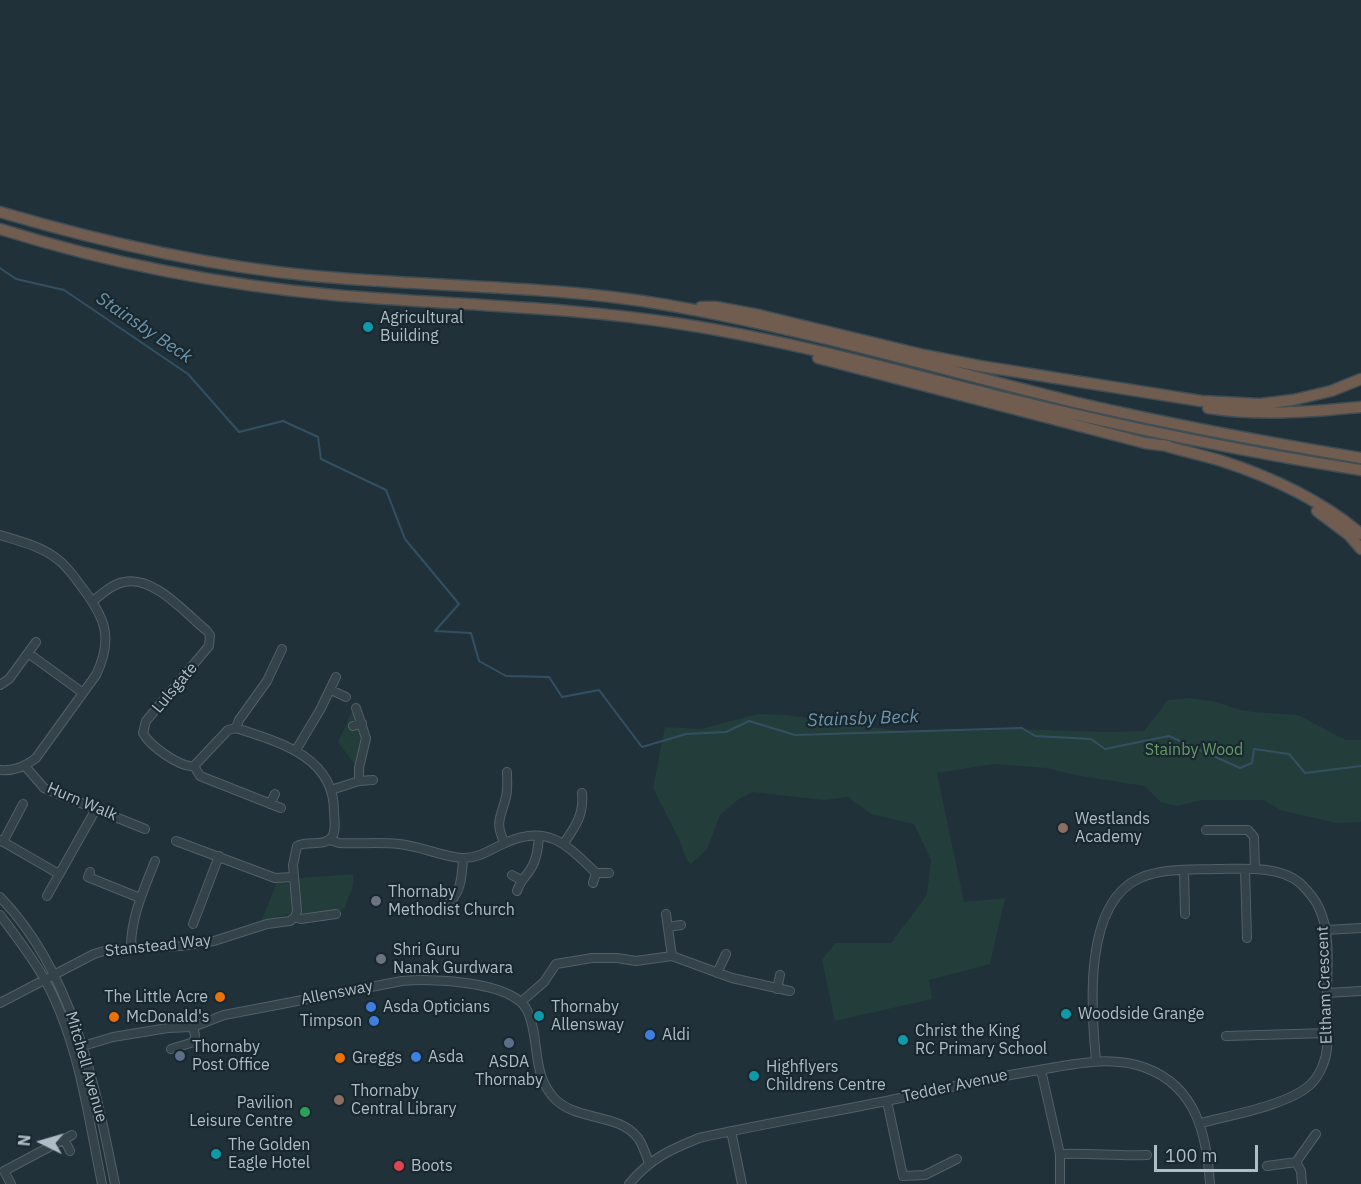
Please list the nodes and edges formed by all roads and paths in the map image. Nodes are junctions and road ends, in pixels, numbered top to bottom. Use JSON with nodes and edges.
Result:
{"nodes":[{"id":1,"x":0,"y":212,"type":"edge"},
{"id":2,"x":0,"y":229,"type":"edge"},
{"id":3,"x":668,"y":305,"type":"junction"},
{"id":4,"x":731,"y":333,"type":"junction"},
{"id":5,"x":1361,"y":379,"type":"edge"},
{"id":6,"x":1114,"y":387,"type":"junction"},
{"id":7,"x":1361,"y":407,"type":"edge"},
{"id":8,"x":1057,"y":410,"type":"junction"},
{"id":9,"x":1168,"y":446,"type":"junction"},
{"id":10,"x":1361,"y":458,"type":"edge"},
{"id":11,"x":1230,"y":464,"type":"junction"},
{"id":12,"x":1361,"y":470,"type":"edge"},
{"id":13,"x":1361,"y":534,"type":"edge"},
{"id":14,"x":0,"y":535,"type":"edge"},
{"id":15,"x":1361,"y":549,"type":"edge"},
{"id":16,"x":93,"y":601,"type":"junction"},
{"id":17,"x":36,"y":642,"type":"dead end"},
{"id":18,"x":282,"y":649,"type":"dead end"},
{"id":19,"x":28,"y":653,"type":"junction"},
{"id":20,"x":336,"y":677,"type":"dead end"},
{"id":21,"x":0,"y":685,"type":"edge"},
{"id":22,"x":331,"y":690,"type":"junction"},
{"id":23,"x":83,"y":693,"type":"junction"},
{"id":24,"x":346,"y":697,"type":"dead end"},
{"id":25,"x":356,"y":708,"type":"dead end"},
{"id":26,"x":362,"y":723,"type":"junction"},
{"id":27,"x":353,"y":726,"type":"dead end"},
{"id":28,"x":236,"y":728,"type":"junction"},
{"id":29,"x":296,"y":750,"type":"junction"},
{"id":30,"x":25,"y":766,"type":"junction"},
{"id":31,"x":194,"y":766,"type":"junction"},
{"id":32,"x":0,"y":770,"type":"edge"},
{"id":33,"x":507,"y":772,"type":"dead end"},
{"id":34,"x":373,"y":780,"type":"dead end"},
{"id":35,"x":359,"y":781,"type":"junction"},
{"id":36,"x":497,"y":786,"type":"dead end"},
{"id":37,"x":508,"y":787,"type":"junction"},
{"id":38,"x":331,"y":790,"type":"junction"},
{"id":39,"x":582,"y":793,"type":"dead end"},
{"id":40,"x":275,"y":794,"type":"dead end"},
{"id":41,"x":23,"y":804,"type":"dead end"},
{"id":42,"x":270,"y":804,"type":"junction"},
{"id":43,"x":280,"y":808,"type":"dead end"},
{"id":44,"x":96,"y":809,"type":"junction"},
{"id":45,"x":145,"y":829,"type":"dead end"},
{"id":46,"x":1206,"y":830,"type":"dead end"},
{"id":47,"x":539,"y":836,"type":"junction"},
{"id":48,"x":330,"y":840,"type":"junction"},
{"id":49,"x":2,"y":841,"type":"edge"},
{"id":50,"x":176,"y":841,"type":"dead end"},
{"id":51,"x":504,"y":843,"type":"junction"},
{"id":52,"x":564,"y":843,"type":"junction"},
{"id":53,"x":219,"y":856,"type":"junction"},
{"id":54,"x":464,"y":858,"type":"junction"},
{"id":55,"x":155,"y":861,"type":"dead end"},
{"id":56,"x":1245,"y":869,"type":"junction"},
{"id":57,"x":1255,"y":869,"type":"junction"},
{"id":58,"x":1184,"y":870,"type":"junction"},
{"id":59,"x":90,"y":872,"type":"dead end"},
{"id":60,"x":596,"y":873,"type":"junction"},
{"id":61,"x":609,"y":873,"type":"dead end"},
{"id":62,"x":59,"y":874,"type":"junction"},
{"id":63,"x":512,"y":875,"type":"dead end"},
{"id":64,"x":293,"y":877,"type":"junction"},
{"id":65,"x":521,"y":880,"type":"junction"},
{"id":66,"x":593,"y":883,"type":"dead end"},
{"id":67,"x":517,"y":891,"type":"dead end"},
{"id":68,"x":47,"y":896,"type":"dead end"},
{"id":69,"x":0,"y":897,"type":"edge"},
{"id":70,"x":140,"y":898,"type":"junction"},
{"id":71,"x":444,"y":907,"type":"dead end"},
{"id":72,"x":336,"y":914,"type":"dead end"},
{"id":73,"x":666,"y":914,"type":"dead end"},
{"id":74,"x":1185,"y":914,"type":"dead end"},
{"id":75,"x":0,"y":915,"type":"edge"},
{"id":76,"x":296,"y":917,"type":"junction"},
{"id":77,"x":193,"y":924,"type":"dead end"},
{"id":78,"x":681,"y":925,"type":"dead end"},
{"id":79,"x":668,"y":927,"type":"junction"},
{"id":80,"x":1361,"y":928,"type":"edge"},
{"id":81,"x":1326,"y":930,"type":"junction"},
{"id":82,"x":1247,"y":938,"type":"dead end"},
{"id":83,"x":131,"y":947,"type":"junction"},
{"id":84,"x":726,"y":954,"type":"dead end"},
{"id":85,"x":672,"y":956,"type":"junction"},
{"id":86,"x":717,"y":973,"type":"junction"},
{"id":87,"x":53,"y":975,"type":"junction"},
{"id":88,"x":780,"y":975,"type":"dead end"},
{"id":89,"x":44,"y":979,"type":"junction"},
{"id":90,"x":777,"y":989,"type":"junction"},
{"id":91,"x":790,"y":991,"type":"dead end"},
{"id":92,"x":1361,"y":991,"type":"edge"},
{"id":93,"x":1327,"y":993,"type":"junction"},
{"id":94,"x":521,"y":1002,"type":"junction"},
{"id":95,"x":0,"y":1003,"type":"edge"},
{"id":96,"x":193,"y":1026,"type":"junction"},
{"id":97,"x":1328,"y":1033,"type":"junction"},
{"id":98,"x":1226,"y":1036,"type":"dead end"},
{"id":99,"x":83,"y":1046,"type":"junction"},
{"id":100,"x":73,"y":1049,"type":"junction"},
{"id":101,"x":171,"y":1049,"type":"dead end"},
{"id":102,"x":1096,"y":1060,"type":"junction"},
{"id":103,"x":1041,"y":1070,"type":"junction"},
{"id":104,"x":887,"y":1101,"type":"junction"},
{"id":105,"x":1201,"y":1123,"type":"junction"},
{"id":106,"x":731,"y":1131,"type":"junction"},
{"id":107,"x":1316,"y":1134,"type":"dead end"},
{"id":108,"x":70,"y":1150,"type":"dead end"},
{"id":109,"x":1059,"y":1154,"type":"junction"},
{"id":110,"x":1147,"y":1155,"type":"dead end"},
{"id":111,"x":957,"y":1159,"type":"dead end"},
{"id":112,"x":1296,"y":1162,"type":"junction"},
{"id":113,"x":649,"y":1163,"type":"junction"},
{"id":114,"x":1267,"y":1166,"type":"dead end"},
{"id":115,"x":904,"y":1180,"type":"edge"},
{"id":116,"x":11,"y":1184,"type":"edge"},
{"id":117,"x":102,"y":1184,"type":"edge"},
{"id":118,"x":115,"y":1184,"type":"edge"},
{"id":119,"x":629,"y":1184,"type":"edge"},
{"id":120,"x":742,"y":1184,"type":"edge"},
{"id":121,"x":1059,"y":1184,"type":"edge"},
{"id":122,"x":1210,"y":1184,"type":"edge"},
{"id":123,"x":1302,"y":1184,"type":"edge"}],
"edges":[{"from":1,"to":3,"type":"highway"},
{"from":2,"to":4,"type":"highway"},
{"from":3,"to":6,"type":"highway"},
{"from":3,"to":10,"type":"highway"},
{"from":4,"to":8,"type":"highway"},
{"from":4,"to":9,"type":"highway"},
{"from":5,"to":6,"type":"highway"},
{"from":6,"to":7,"type":"highway"},
{"from":8,"to":9,"type":"highway"},
{"from":8,"to":12,"type":"highway"},
{"from":9,"to":11,"type":"highway"},
{"from":11,"to":13,"type":"highway"},
{"from":11,"to":15,"type":"highway"},
{"from":14,"to":16,"type":"street"},
{"from":16,"to":23,"type":"street"},
{"from":16,"to":31,"type":"street","name":"Lulsgate"},
{"from":17,"to":19,"type":"street"},
{"from":18,"to":28,"type":"street"},
{"from":19,"to":21,"type":"street"},
{"from":19,"to":23,"type":"street"},
{"from":20,"to":22,"type":"street"},
{"from":22,"to":24,"type":"street"},
{"from":22,"to":29,"type":"street"},
{"from":23,"to":30,"type":"street"},
{"from":25,"to":26,"type":"street"},
{"from":26,"to":27,"type":"street"},
{"from":26,"to":35,"type":"street"},
{"from":28,"to":29,"type":"street"},
{"from":28,"to":31,"type":"street"},
{"from":29,"to":38,"type":"street"},
{"from":30,"to":32,"type":"street"},
{"from":30,"to":44,"type":"street","name":"Hurn Walk"},
{"from":31,"to":42,"type":"street","name":"Lulsgate"},
{"from":33,"to":37,"type":"street"},
{"from":34,"to":35,"type":"street"},
{"from":35,"to":38,"type":"street"},
{"from":36,"to":37,"type":"street"},
{"from":37,"to":51,"type":"street"},
{"from":38,"to":48,"type":"street"},
{"from":39,"to":52,"type":"street"},
{"from":40,"to":42,"type":"street"},
{"from":41,"to":49,"type":"street"},
{"from":42,"to":43,"type":"street","name":"Lulsgate"},
{"from":44,"to":45,"type":"street","name":"Hurn Walk"},
{"from":44,"to":62,"type":"street"},
{"from":46,"to":57,"type":"street"},
{"from":47,"to":51,"type":"street"},
{"from":47,"to":52,"type":"street"},
{"from":47,"to":65,"type":"street"},
{"from":48,"to":54,"type":"street"},
{"from":48,"to":64,"type":"street"},
{"from":49,"to":62,"type":"street"},
{"from":50,"to":53,"type":"street"},
{"from":51,"to":54,"type":"street"},
{"from":52,"to":60,"type":"street"},
{"from":53,"to":64,"type":"street"},
{"from":53,"to":77,"type":"street"},
{"from":54,"to":71,"type":"street"},
{"from":55,"to":70,"type":"street"},
{"from":56,"to":57,"type":"street","name":"Eltham Crescent"},
{"from":56,"to":58,"type":"street","name":"Eltham Crescent"},
{"from":56,"to":82,"type":"street"},
{"from":57,"to":81,"type":"street","name":"Eltham Crescent"},
{"from":58,"to":74,"type":"street"},
{"from":58,"to":102,"type":"street","name":"Eltham Crescent"},
{"from":59,"to":70,"type":"street"},
{"from":60,"to":61,"type":"street"},
{"from":60,"to":66,"type":"street"},
{"from":62,"to":68,"type":"street"},
{"from":63,"to":65,"type":"street"},
{"from":64,"to":76,"type":"street"},
{"from":65,"to":67,"type":"street"},
{"from":69,"to":87,"type":"street","name":"Mitchell Avenue"},
{"from":70,"to":83,"type":"street"},
{"from":72,"to":76,"type":"street","name":"Stanstead Way"},
{"from":73,"to":79,"type":"street"},
{"from":75,"to":89,"type":"street","name":"Mitchell Avenue"},
{"from":76,"to":83,"type":"street","name":"Stanstead Way"},
{"from":78,"to":79,"type":"street"},
{"from":79,"to":85,"type":"street"},
{"from":80,"to":81,"type":"street"},
{"from":81,"to":93,"type":"street","name":"Eltham Crescent"},
{"from":83,"to":87,"type":"street","name":"Stanstead Way"},
{"from":84,"to":86,"type":"street"},
{"from":85,"to":86,"type":"street"},
{"from":85,"to":94,"type":"street"},
{"from":86,"to":90,"type":"street"},
{"from":87,"to":89,"type":"street","name":"Stanstead Way"},
{"from":87,"to":99,"type":"street","name":"Mitchell Avenue"},
{"from":88,"to":90,"type":"street"},
{"from":89,"to":95,"type":"street","name":"Stanstead Way"},
{"from":89,"to":100,"type":"street","name":"Mitchell Avenue"},
{"from":90,"to":91,"type":"street"},
{"from":92,"to":93,"type":"street"},
{"from":93,"to":97,"type":"street","name":"Eltham Crescent"},
{"from":94,"to":96,"type":"street","name":"Allensway"},
{"from":94,"to":113,"type":"street"},
{"from":96,"to":99,"type":"street","name":"Allensway"},
{"from":96,"to":101,"type":"street"},
{"from":97,"to":98,"type":"street"},
{"from":97,"to":105,"type":"street","name":"Eltham Crescent"},
{"from":99,"to":100,"type":"street","name":"Allensway"},
{"from":99,"to":118,"type":"street","name":"Mitchell Avenue"},
{"from":100,"to":117,"type":"street","name":"Mitchell Avenue"},
{"from":102,"to":103,"type":"street","name":"Tedder Avenue"},
{"from":102,"to":105,"type":"street","name":"Tedder Avenue"},
{"from":103,"to":104,"type":"street","name":"Tedder Avenue"},
{"from":103,"to":109,"type":"street"},
{"from":104,"to":106,"type":"street","name":"Tedder Avenue"},
{"from":104,"to":115,"type":"street"},
{"from":105,"to":122,"type":"street"},
{"from":106,"to":113,"type":"street","name":"Tedder Avenue"},
{"from":106,"to":120,"type":"street"},
{"from":107,"to":112,"type":"street"},
{"from":108,"to":116,"type":"street"},
{"from":109,"to":110,"type":"street"},
{"from":109,"to":121,"type":"street"},
{"from":111,"to":115,"type":"street"},
{"from":112,"to":114,"type":"street"},
{"from":112,"to":123,"type":"street"},
{"from":113,"to":119,"type":"street","name":"Tedder Avenue"}]}
